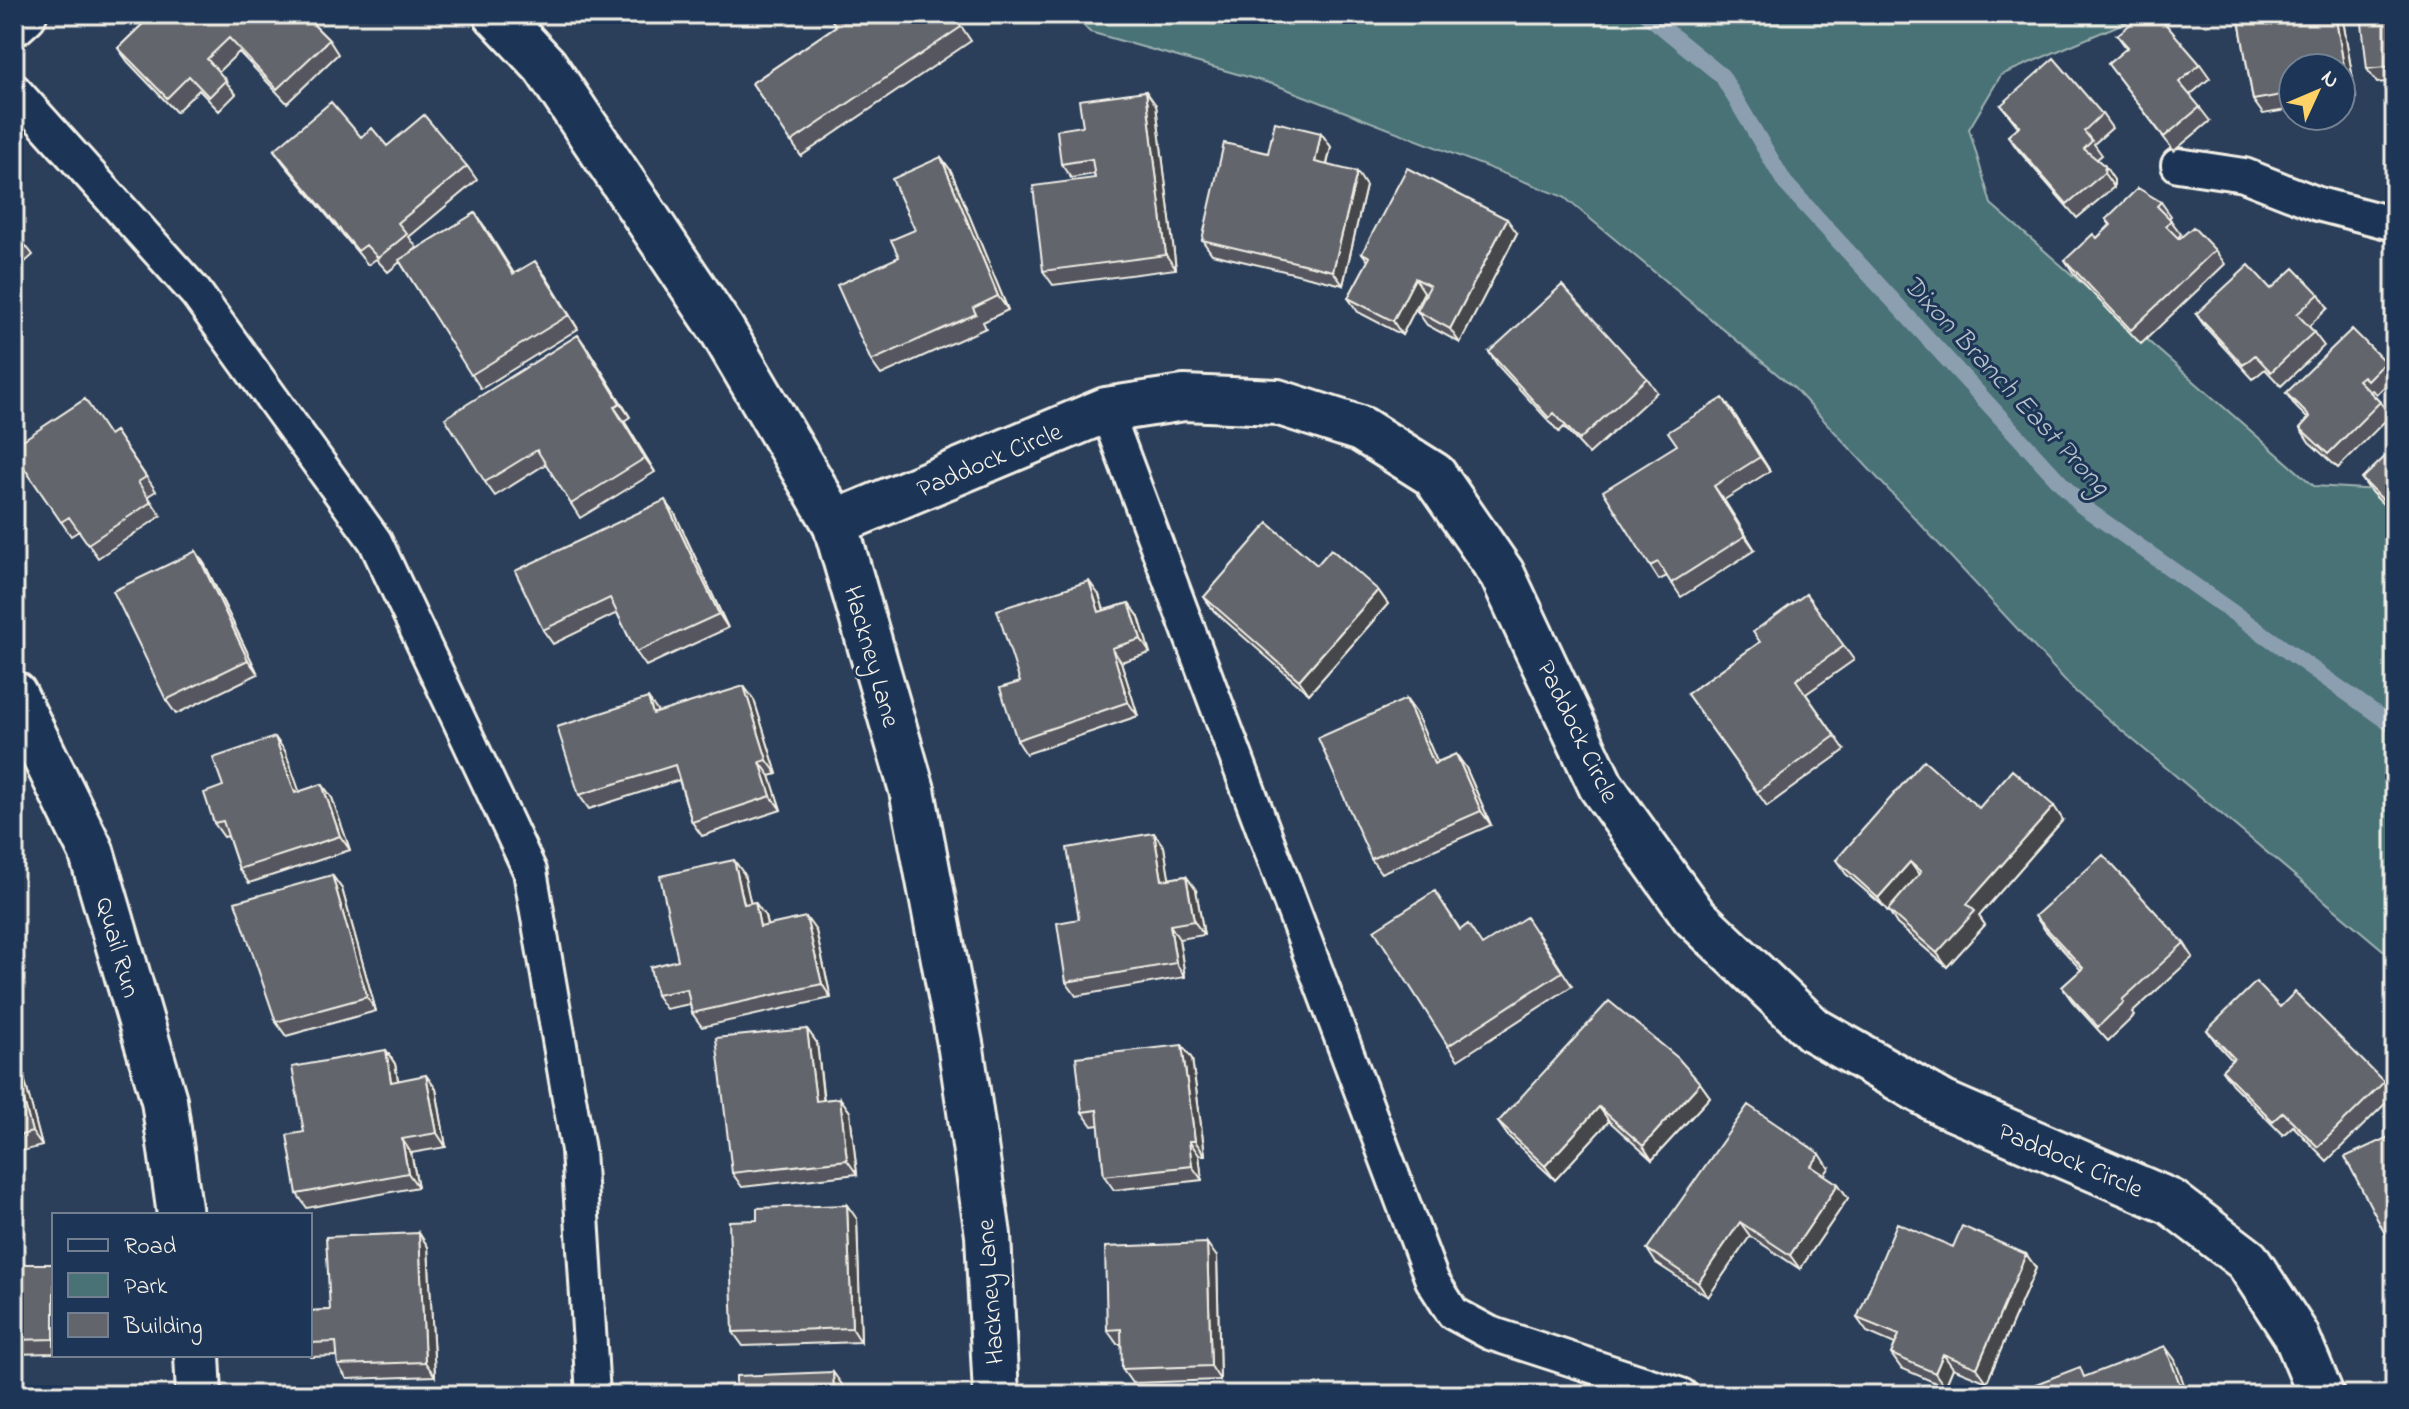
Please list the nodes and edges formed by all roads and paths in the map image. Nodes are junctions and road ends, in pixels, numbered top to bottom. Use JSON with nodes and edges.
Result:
{"nodes":[{"id":1,"x":24,"y":14,"type":"edge"},
{"id":2,"x":496,"y":14,"type":"edge"},
{"id":3,"x":14,"y":23,"type":"edge"},
{"id":4,"x":14,"y":90,"type":"edge"},
{"id":5,"x":2178,"y":165,"type":"dead end"},
{"id":6,"x":2395,"y":224,"type":"edge"},
{"id":7,"x":1106,"y":410,"type":"junction"},
{"id":8,"x":835,"y":523,"type":"junction"},
{"id":9,"x":14,"y":694,"type":"edge"},
{"id":10,"x":180,"y":1213,"type":"edge"},
{"id":11,"x":197,"y":1357,"type":"edge"},
{"id":12,"x":199,"y":1395,"type":"edge"},
{"id":13,"x":593,"y":1395,"type":"edge"},
{"id":14,"x":996,"y":1395,"type":"edge"},
{"id":15,"x":1681,"y":1395,"type":"edge"},
{"id":16,"x":2321,"y":1395,"type":"edge"}],
"edges":[{"from":1,"to":3,"type":"street"},
{"from":2,"to":8,"type":"street","name":"Hackney Lane"},
{"from":4,"to":13,"type":"lane"},
{"from":5,"to":6,"type":"lane"},
{"from":7,"to":8,"type":"street","name":"Paddock Circle"},
{"from":7,"to":15,"type":"lane"},
{"from":7,"to":16,"type":"street","name":"Paddock Circle"},
{"from":8,"to":14,"type":"street","name":"Hackney Lane"},
{"from":9,"to":10,"type":"street","name":"Quail Run"},
{"from":11,"to":12,"type":"street"}]}
